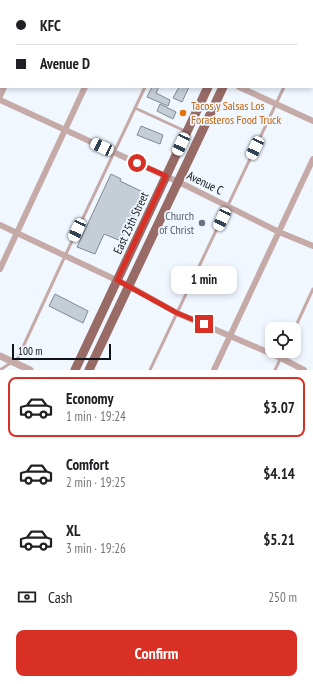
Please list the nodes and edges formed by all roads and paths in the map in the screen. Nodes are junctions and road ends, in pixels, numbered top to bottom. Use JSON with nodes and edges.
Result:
{"nodes":[{"id":1,"x":85,"y":88,"type":"edge"},
{"id":2,"x":145,"y":88,"type":"edge"},
{"id":3,"x":208,"y":88,"type":"edge"},
{"id":4,"x":223,"y":88,"type":"edge"},
{"id":5,"x":241,"y":88,"type":"edge"},
{"id":6,"x":284,"y":88,"type":"edge"},
{"id":7,"x":0,"y":100,"type":"edge"},
{"id":8,"x":276,"y":104,"type":"junction"},
{"id":9,"x":135,"y":108,"type":"junction"},
{"id":10,"x":313,"y":121,"type":"edge"},
{"id":11,"x":65,"y":130,"type":"junction"},
{"id":12,"x":187,"y":132,"type":"junction"},
{"id":13,"x":114,"y":152,"type":"junction"},
{"id":14,"x":313,"y":159,"type":"edge"},
{"id":15,"x":166,"y":176,"type":"junction"},
{"id":16,"x":178,"y":182,"type":"junction"},
{"id":17,"x":228,"y":206,"type":"junction"},
{"id":18,"x":0,"y":225,"type":"edge"},
{"id":19,"x":279,"y":232,"type":"junction"},
{"id":20,"x":17,"y":233,"type":"junction"},
{"id":21,"x":313,"y":246,"type":"edge"},
{"id":22,"x":65,"y":256,"type":"junction"},
{"id":23,"x":0,"y":269,"type":"edge"},
{"id":24,"x":117,"y":280,"type":"junction"},
{"id":25,"x":129,"y":286,"type":"junction"},
{"id":26,"x":313,"y":289,"type":"edge"},
{"id":27,"x":177,"y":313,"type":"junction"},
{"id":28,"x":298,"y":322,"type":"edge"},
{"id":29,"x":230,"y":336,"type":"junction"},
{"id":30,"x":265,"y":351,"type":"edge"},
{"id":31,"x":0,"y":356,"type":"edge"},
{"id":32,"x":281,"y":358,"type":"joint"},
{"id":33,"x":14,"y":362,"type":"junction"},
{"id":34,"x":0,"y":370,"type":"edge"},
{"id":35,"x":30,"y":370,"type":"edge"},
{"id":36,"x":75,"y":370,"type":"edge"},
{"id":37,"x":90,"y":370,"type":"edge"},
{"id":38,"x":150,"y":370,"type":"edge"},
{"id":39,"x":214,"y":370,"type":"edge"},
{"id":40,"x":275,"y":370,"type":"edge"},
{"id":41,"x":304,"y":370,"type":"edge"}],
"edges":[{"from":1,"to":11,"type":"street"},
{"from":2,"to":9,"type":"lane"},
{"from":3,"to":12,"type":"main road","name":"East 25th Street"},
{"from":4,"to":16,"type":"main road","name":"East 25th Street"},
{"from":5,"to":8,"type":"street"},
{"from":6,"to":8,"type":"lane"},
{"from":7,"to":11,"type":"street","name":"Avenue C"},
{"from":8,"to":10,"type":"street"},
{"from":8,"to":17,"type":"lane"},
{"from":9,"to":12,"type":"lane"},
{"from":9,"to":13,"type":"lane"},
{"from":11,"to":13,"type":"street","name":"Avenue C"},
{"from":11,"to":20,"type":"street"},
{"from":12,"to":15,"type":"main road","name":"East 25th Street"},
{"from":13,"to":15,"type":"street","name":"Avenue C"},
{"from":13,"to":22,"type":"lane"},
{"from":14,"to":19,"type":"street"},
{"from":15,"to":16,"type":"street","name":"Avenue C"},
{"from":15,"to":24,"type":"main road","name":"East 25th Street"},
{"from":16,"to":17,"type":"street","name":"Avenue C"},
{"from":16,"to":25,"type":"main road","name":"East 25th Street"},
{"from":17,"to":19,"type":"street","name":"Avenue C"},
{"from":17,"to":27,"type":"lane"},
{"from":18,"to":20,"type":"street"},
{"from":19,"to":21,"type":"street","name":"Avenue C"},
{"from":19,"to":29,"type":"street"},
{"from":20,"to":22,"type":"street"},
{"from":20,"to":23,"type":"street"},
{"from":22,"to":24,"type":"street"},
{"from":22,"to":33,"type":"lane"},
{"from":24,"to":25,"type":"street"},
{"from":24,"to":36,"type":"main road","name":"East 25th Street"},
{"from":25,"to":27,"type":"street"},
{"from":25,"to":37,"type":"main road","name":"East 25th Street"},
{"from":26,"to":28,"type":"lane"},
{"from":27,"to":29,"type":"street"},
{"from":27,"to":38,"type":"lane"},
{"from":29,"to":30,"type":"street"},
{"from":29,"to":39,"type":"street"},
{"from":31,"to":33,"type":"street"},
{"from":32,"to":40,"type":"lane"},
{"from":32,"to":41,"type":"street"},
{"from":33,"to":34,"type":"lane"},
{"from":33,"to":35,"type":"street"}]}
